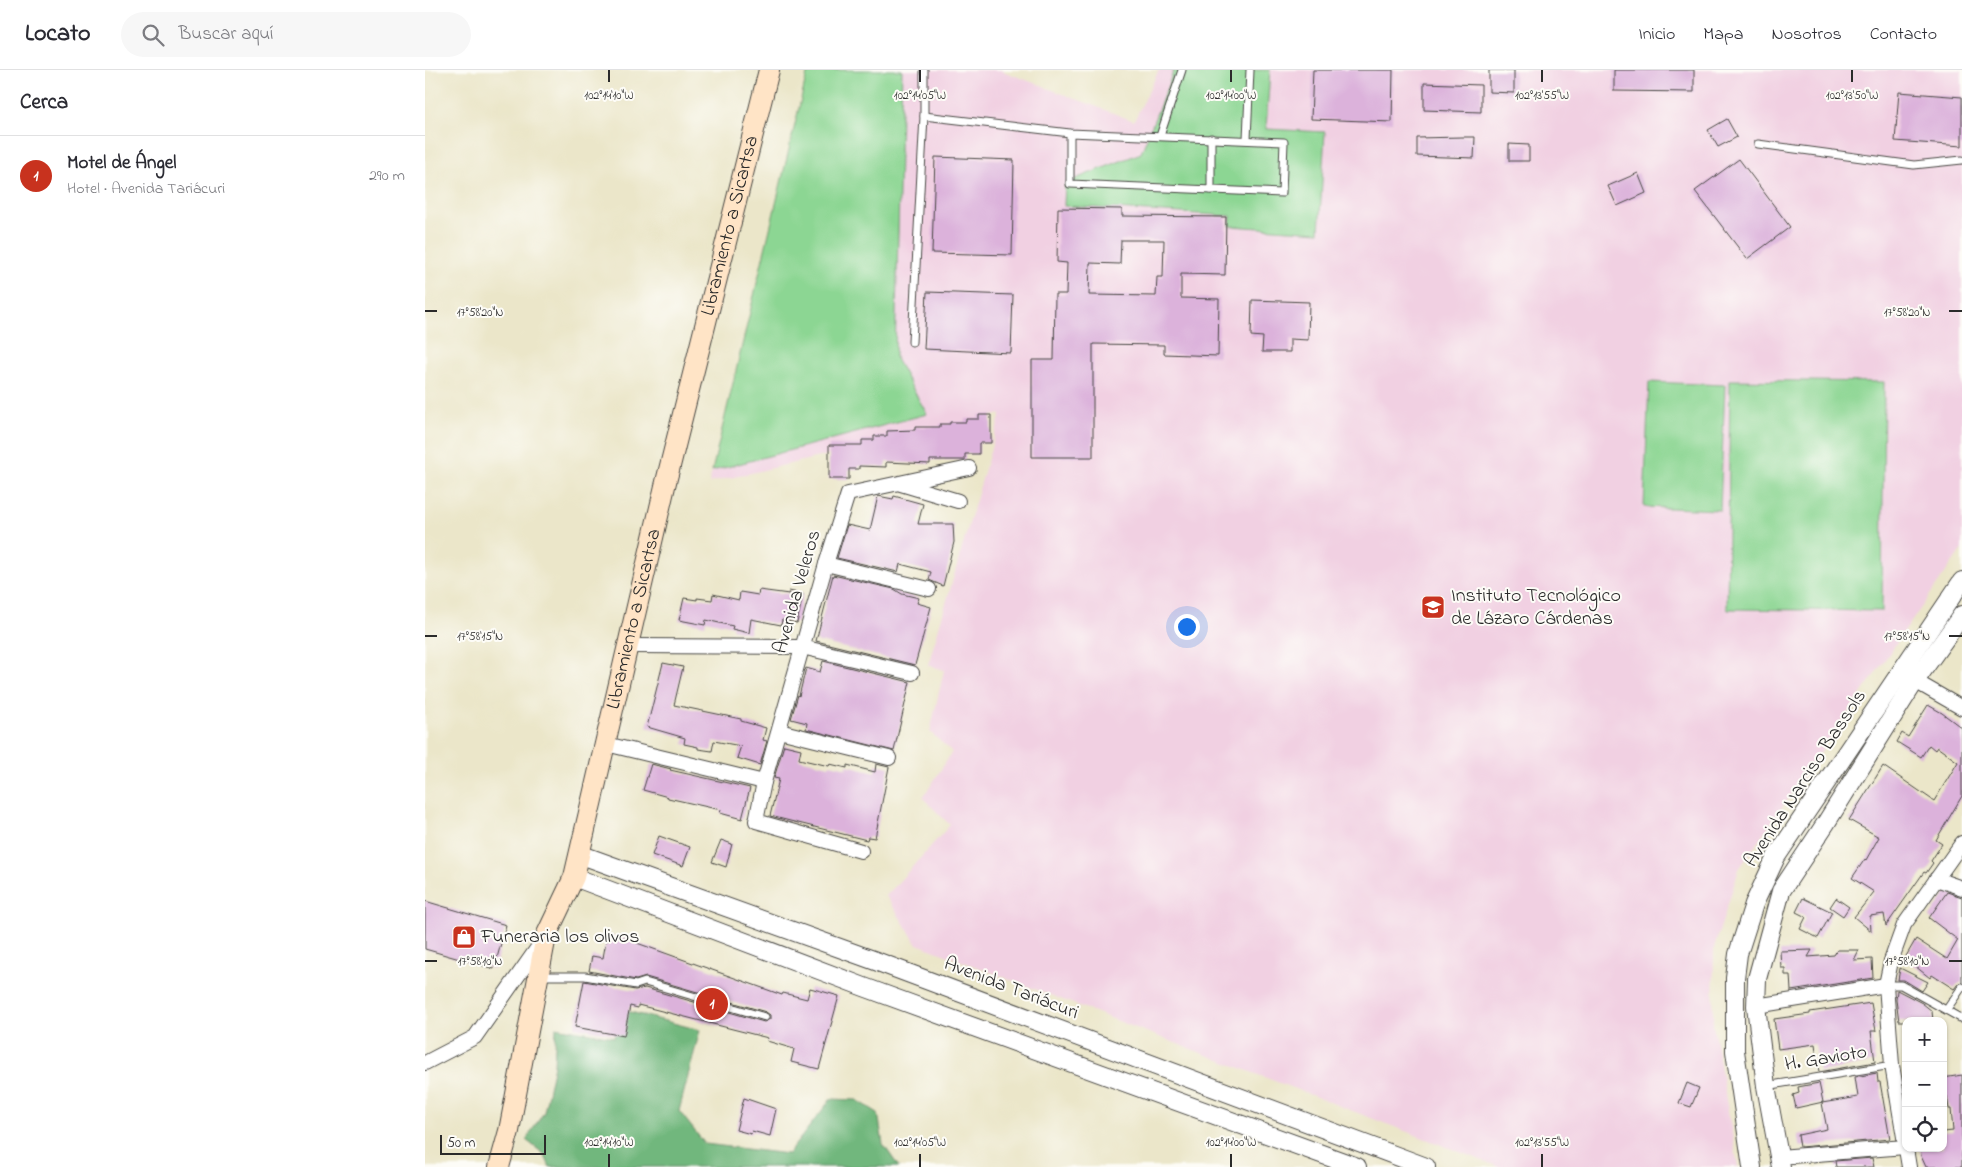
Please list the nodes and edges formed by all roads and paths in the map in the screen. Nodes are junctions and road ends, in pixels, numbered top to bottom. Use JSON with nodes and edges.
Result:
{"nodes":[{"id":1,"x":769,"y":70,"type":"edge"},
{"id":2,"x":925,"y":70,"type":"edge"},
{"id":3,"x":1182,"y":70,"type":"edge"},
{"id":4,"x":1250,"y":70,"type":"edge"},
{"id":5,"x":924,"y":116,"type":"junction"},
{"id":6,"x":1070,"y":133,"type":"junction"},
{"id":7,"x":1160,"y":136,"type":"junction"},
{"id":8,"x":1211,"y":138,"type":"junction"},
{"id":9,"x":1247,"y":139,"type":"junction"},
{"id":10,"x":1758,"y":144,"type":"dead end"},
{"id":11,"x":1962,"y":160,"type":"edge"},
{"id":12,"x":1211,"y":190,"type":"junction"},
{"id":13,"x":912,"y":342,"type":"dead end"},
{"id":14,"x":969,"y":468,"type":"dead end"},
{"id":15,"x":898,"y":483,"type":"junction"},
{"id":16,"x":958,"y":501,"type":"dead end"},
{"id":17,"x":826,"y":564,"type":"junction"},
{"id":18,"x":1962,"y":581,"type":"edge"},
{"id":19,"x":929,"y":589,"type":"dead end"},
{"id":20,"x":1962,"y":615,"type":"edge"},
{"id":21,"x":629,"y":646,"type":"junction"},
{"id":22,"x":803,"y":647,"type":"junction"},
{"id":23,"x":912,"y":673,"type":"dead end"},
{"id":24,"x":1915,"y":681,"type":"junction"},
{"id":25,"x":1962,"y":708,"type":"edge"},
{"id":26,"x":779,"y":731,"type":"junction"},
{"id":27,"x":606,"y":744,"type":"junction"},
{"id":28,"x":889,"y":758,"type":"dead end"},
{"id":29,"x":764,"y":782,"type":"junction"},
{"id":30,"x":1962,"y":843,"type":"edge"},
{"id":31,"x":861,"y":851,"type":"dead end"},
{"id":32,"x":579,"y":854,"type":"junction"},
{"id":33,"x":574,"y":877,"type":"junction"},
{"id":34,"x":1936,"y":878,"type":"junction"},
{"id":35,"x":1962,"y":888,"type":"edge"},
{"id":36,"x":546,"y":936,"type":"junction"},
{"id":37,"x":1738,"y":954,"type":"junction"},
{"id":38,"x":873,"y":960,"type":"junction"},
{"id":39,"x":1761,"y":962,"type":"junction"},
{"id":40,"x":539,"y":976,"type":"junction"},
{"id":41,"x":1886,"y":985,"type":"junction"},
{"id":42,"x":864,"y":987,"type":"junction"},
{"id":43,"x":1962,"y":987,"type":"edge"},
{"id":44,"x":1756,"y":1006,"type":"junction"},
{"id":45,"x":1947,"y":1008,"type":"junction"},
{"id":46,"x":765,"y":1018,"type":"dead end"},
{"id":47,"x":1962,"y":1019,"type":"edge"},
{"id":48,"x":425,"y":1063,"type":"edge"},
{"id":49,"x":1891,"y":1065,"type":"junction"},
{"id":50,"x":1765,"y":1086,"type":"junction"},
{"id":51,"x":1902,"y":1129,"type":"edge"},
{"id":52,"x":1902,"y":1147,"type":"edge"},
{"id":53,"x":1906,"y":1152,"type":"edge"},
{"id":54,"x":1780,"y":1162,"type":"edge"},
{"id":55,"x":1346,"y":1165,"type":"edge"},
{"id":56,"x":499,"y":1167,"type":"edge"},
{"id":57,"x":1426,"y":1167,"type":"edge"},
{"id":58,"x":1752,"y":1167,"type":"edge"},
{"id":59,"x":1909,"y":1167,"type":"edge"}],
"edges":[{"from":1,"to":21,"type":"main road","name":"Libramiento a Sicartsa"},
{"from":2,"to":5,"type":"lane"},
{"from":3,"to":7,"type":"lane"},
{"from":4,"to":9,"type":"lane"},
{"from":5,"to":6,"type":"lane"},
{"from":5,"to":13,"type":"lane"},
{"from":6,"to":7,"type":"lane"},
{"from":6,"to":12,"type":"lane"},
{"from":7,"to":8,"type":"lane"},
{"from":8,"to":9,"type":"lane"},
{"from":8,"to":12,"type":"lane"},
{"from":9,"to":12,"type":"lane"},
{"from":10,"to":11,"type":"lane"},
{"from":14,"to":15,"type":"street","name":"Avenida Veleros"},
{"from":15,"to":16,"type":"street"},
{"from":15,"to":17,"type":"street","name":"Avenida Veleros"},
{"from":17,"to":19,"type":"street"},
{"from":17,"to":22,"type":"street","name":"Avenida Veleros"},
{"from":18,"to":37,"type":"street","name":"Avenida Narciso Bassols"},
{"from":20,"to":24,"type":"street","name":"Avenida Narciso Bassols"},
{"from":21,"to":22,"type":"street"},
{"from":21,"to":27,"type":"main road","name":"Libramiento a Sicartsa"},
{"from":22,"to":23,"type":"street"},
{"from":22,"to":26,"type":"street","name":"Avenida Veleros"},
{"from":24,"to":25,"type":"street"},
{"from":24,"to":39,"type":"street","name":"Avenida Narciso Bassols"},
{"from":26,"to":28,"type":"street"},
{"from":26,"to":29,"type":"street","name":"Avenida Veleros"},
{"from":27,"to":29,"type":"street"},
{"from":27,"to":32,"type":"main road","name":"Libramiento a Sicartsa"},
{"from":29,"to":31,"type":"street","name":"Avenida Veleros"},
{"from":30,"to":34,"type":"street"},
{"from":32,"to":33,"type":"main road","name":"Libramiento a Sicartsa"},
{"from":32,"to":38,"type":"street","name":"Avenida Tariácuri"},
{"from":33,"to":36,"type":"main road","name":"Libramiento a Sicartsa"},
{"from":33,"to":42,"type":"street"},
{"from":34,"to":35,"type":"street"},
{"from":34,"to":41,"type":"street"},
{"from":36,"to":40,"type":"main road","name":"Libramiento a Sicartsa"},
{"from":36,"to":48,"type":"street"},
{"from":37,"to":39,"type":"street"},
{"from":37,"to":58,"type":"street","name":"Avenida Narciso Bassols"},
{"from":38,"to":42,"type":"street"},
{"from":38,"to":57,"type":"street","name":"Avenida Tariácuri"},
{"from":39,"to":44,"type":"street","name":"Avenida Narciso Bassols"},
{"from":40,"to":46,"type":"lane"},
{"from":40,"to":56,"type":"main road","name":"Libramiento a Sicartsa"},
{"from":41,"to":44,"type":"street"},
{"from":41,"to":45,"type":"lane"},
{"from":41,"to":49,"type":"street"},
{"from":42,"to":55,"type":"street"},
{"from":43,"to":45,"type":"lane"},
{"from":44,"to":50,"type":"street","name":"Avenida Narciso Bassols"},
{"from":45,"to":47,"type":"lane"},
{"from":49,"to":50,"type":"lane","name":"H. Gavioto"},
{"from":49,"to":51,"type":"street"},
{"from":50,"to":54,"type":"street","name":"Avenida Narciso Bassols"},
{"from":52,"to":54,"type":"street"},
{"from":53,"to":59,"type":"street"}]}
